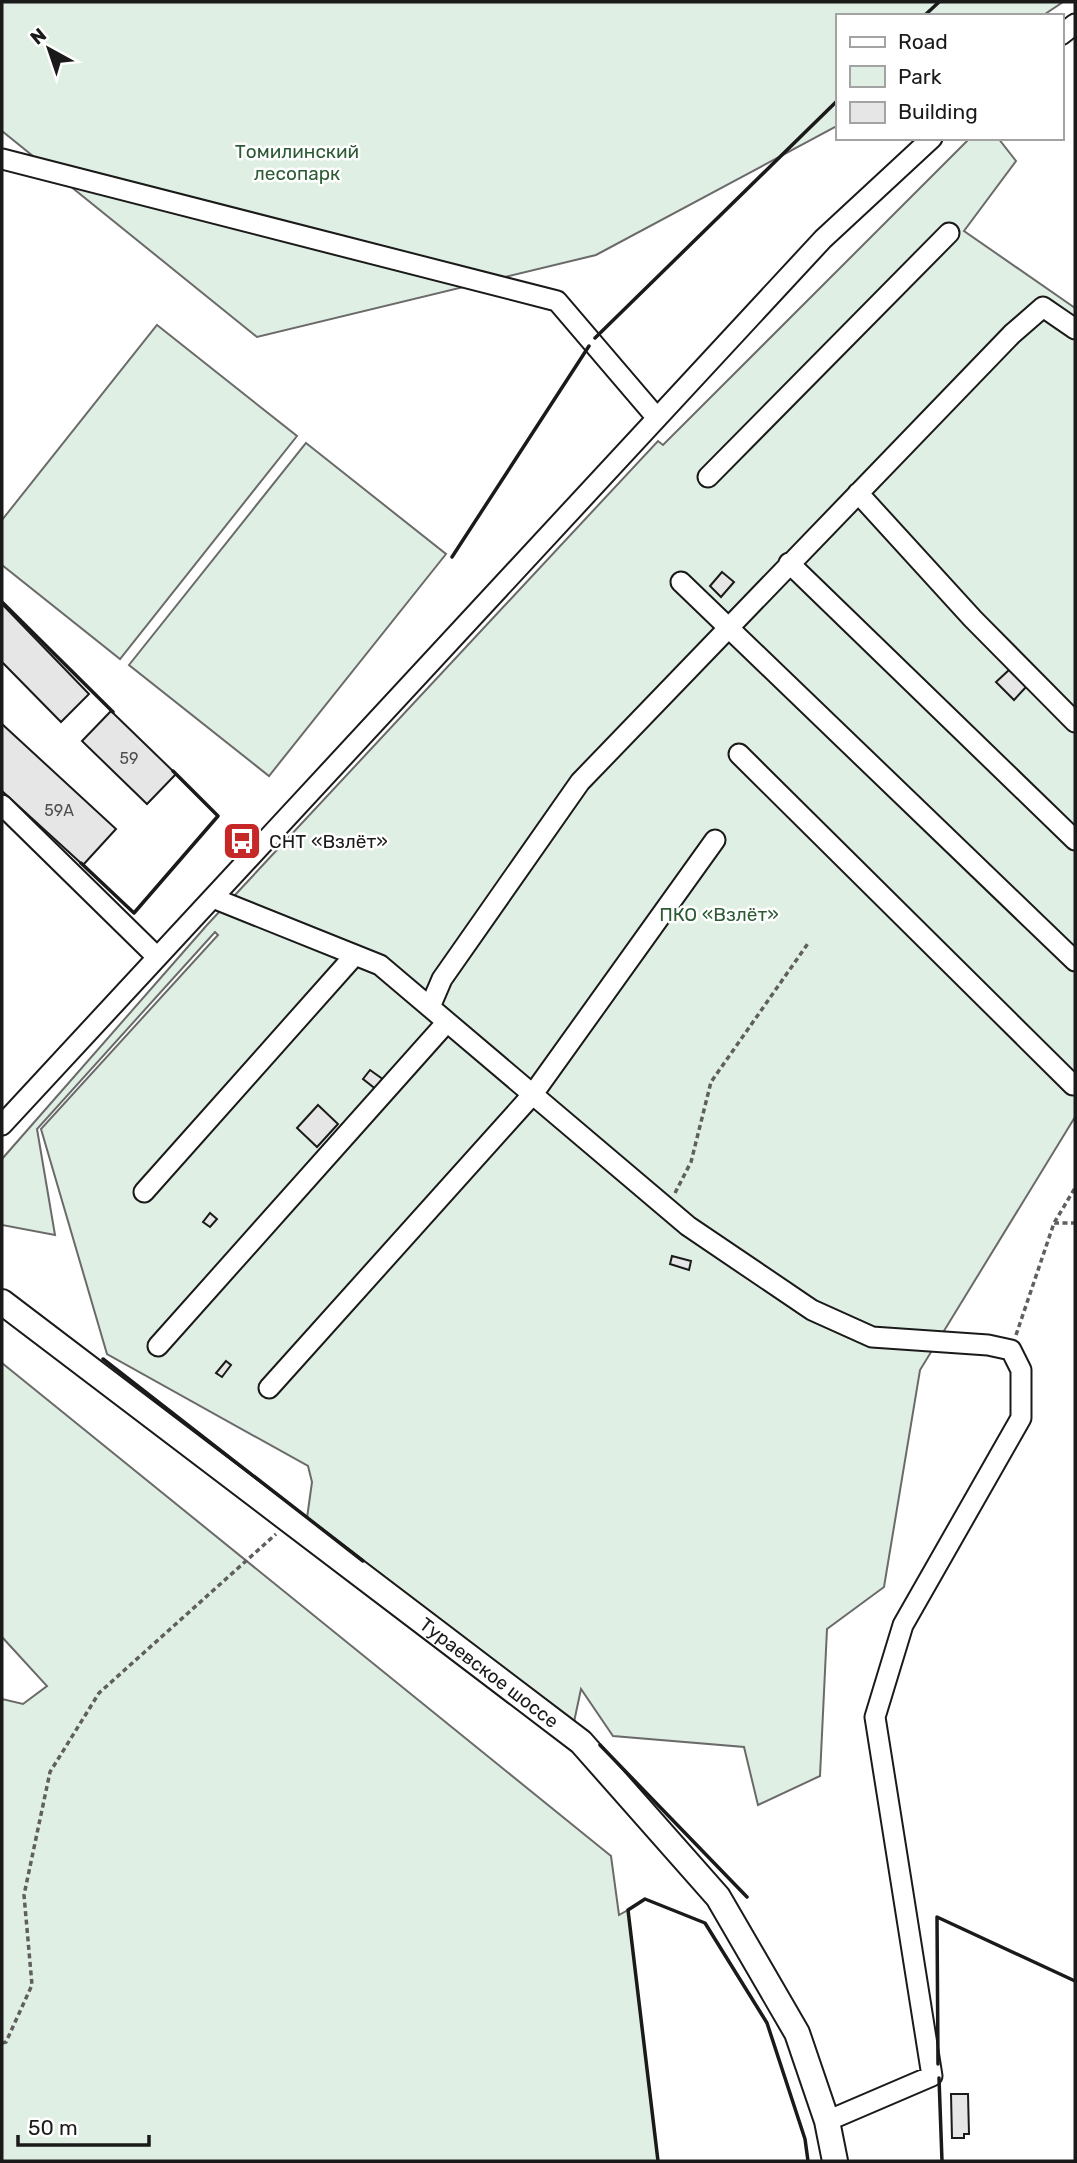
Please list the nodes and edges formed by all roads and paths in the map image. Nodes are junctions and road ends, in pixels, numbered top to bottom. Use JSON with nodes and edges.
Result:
{"nodes":[{"id":1,"x":930,"y":140,"type":"edge"},
{"id":2,"x":2,"y":159,"type":"edge"},
{"id":3,"x":948,"y":233,"type":"dead end"},
{"id":4,"x":1075,"y":329,"type":"edge"},
{"id":5,"x":657,"y":418,"type":"junction"},
{"id":6,"x":708,"y":477,"type":"dead end"},
{"id":7,"x":858,"y":493,"type":"junction"},
{"id":8,"x":789,"y":563,"type":"junction"},
{"id":9,"x":681,"y":582,"type":"dead end"},
{"id":10,"x":728,"y":626,"type":"junction"},
{"id":11,"x":1075,"y":722,"type":"edge"},
{"id":12,"x":739,"y":754,"type":"dead end"},
{"id":13,"x":2,"y":805,"type":"edge"},
{"id":14,"x":715,"y":840,"type":"dead end"},
{"id":15,"x":1075,"y":840,"type":"edge"},
{"id":16,"x":213,"y":898,"type":"junction"},
{"id":17,"x":809,"y":942,"type":"dead end"},
{"id":18,"x":355,"y":955,"type":"junction"},
{"id":19,"x":157,"y":957,"type":"junction"},
{"id":20,"x":1075,"y":961,"type":"edge"},
{"id":21,"x":430,"y":1007,"type":"junction"},
{"id":22,"x":447,"y":1022,"type":"junction"},
{"id":23,"x":1073,"y":1085,"type":"dead end"},
{"id":24,"x":533,"y":1094,"type":"junction"},
{"id":25,"x":2,"y":1125,"type":"edge"},
{"id":26,"x":1075,"y":1188,"type":"edge"},
{"id":27,"x":144,"y":1192,"type":"dead end"},
{"id":28,"x":668,"y":1209,"type":"junction"},
{"id":29,"x":1054,"y":1223,"type":"junction"},
{"id":30,"x":1075,"y":1223,"type":"edge"},
{"id":31,"x":2,"y":1302,"type":"edge"},
{"id":32,"x":158,"y":1346,"type":"dead end"},
{"id":33,"x":1011,"y":1350,"type":"junction"},
{"id":34,"x":269,"y":1388,"type":"dead end"},
{"id":35,"x":291,"y":1522,"type":"junction"},
{"id":36,"x":2,"y":2043,"type":"edge"},
{"id":37,"x":827,"y":2121,"type":"junction"},
{"id":38,"x":835,"y":2161,"type":"edge"}],
"edges":[{"from":1,"to":5,"type":"street"},
{"from":2,"to":5,"type":"street"},
{"from":3,"to":6,"type":"street"},
{"from":4,"to":7,"type":"street"},
{"from":5,"to":16,"type":"street"},
{"from":7,"to":8,"type":"street"},
{"from":7,"to":11,"type":"street"},
{"from":8,"to":10,"type":"street"},
{"from":8,"to":15,"type":"street"},
{"from":9,"to":10,"type":"street"},
{"from":10,"to":20,"type":"street"},
{"from":10,"to":21,"type":"street"},
{"from":12,"to":23,"type":"street"},
{"from":13,"to":19,"type":"street"},
{"from":14,"to":24,"type":"street"},
{"from":16,"to":18,"type":"street"},
{"from":16,"to":19,"type":"street"},
{"from":17,"to":28,"type":"path"},
{"from":18,"to":21,"type":"street"},
{"from":18,"to":27,"type":"street"},
{"from":19,"to":25,"type":"street"},
{"from":21,"to":22,"type":"street"},
{"from":22,"to":24,"type":"street"},
{"from":22,"to":32,"type":"street"},
{"from":24,"to":28,"type":"street"},
{"from":24,"to":34,"type":"street"},
{"from":26,"to":29,"type":"path"},
{"from":28,"to":33,"type":"street"},
{"from":29,"to":30,"type":"path"},
{"from":29,"to":33,"type":"path"},
{"from":31,"to":35,"type":"main road","name":"Тураевское шоссе"},
{"from":33,"to":37,"type":"street"},
{"from":35,"to":36,"type":"path"},
{"from":35,"to":37,"type":"main road","name":"Тураевское шоссе"},
{"from":37,"to":38,"type":"main road","name":"Тураевское шоссе"}]}
